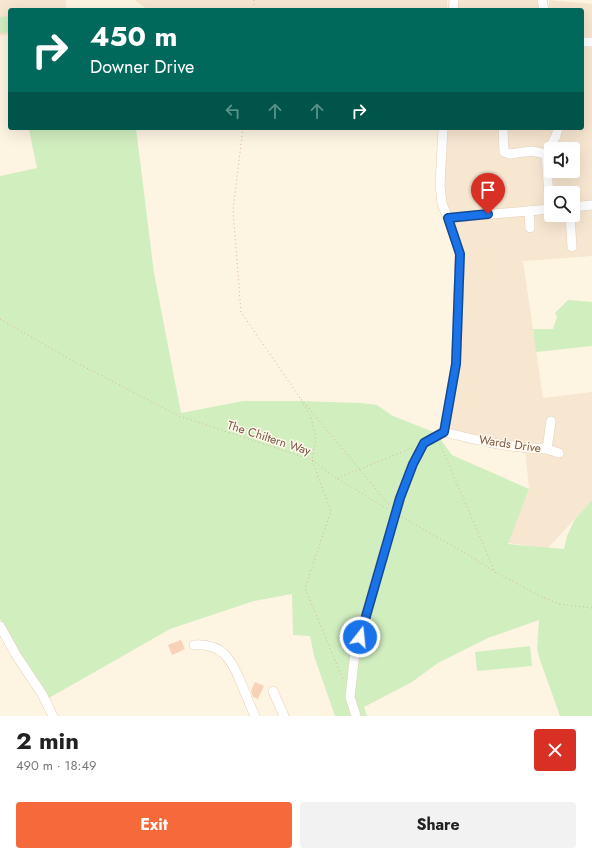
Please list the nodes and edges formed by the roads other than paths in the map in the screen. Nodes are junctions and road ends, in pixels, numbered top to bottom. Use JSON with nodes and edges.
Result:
{"nodes":[{"id":1,"x":443,"y":130,"type":"edge"},
{"id":2,"x":503,"y":130,"type":"edge"},
{"id":3,"x":558,"y":130,"type":"edge"},
{"id":4,"x":553,"y":142,"type":"edge"},
{"id":5,"x":544,"y":154,"type":"edge"},
{"id":6,"x":592,"y":205,"type":"edge"},
{"id":7,"x":580,"y":206,"type":"edge"},
{"id":8,"x":544,"y":210,"type":"edge"},
{"id":9,"x":529,"y":211,"type":"junction"},
{"id":10,"x":448,"y":218,"type":"junction"},
{"id":11,"x":570,"y":222,"type":"edge"},
{"id":12,"x":530,"y":228,"type":"dead end"},
{"id":13,"x":572,"y":247,"type":"dead end"},
{"id":14,"x":551,"y":421,"type":"dead end"},
{"id":15,"x":441,"y":434,"type":"junction"},
{"id":16,"x":547,"y":449,"type":"junction"},
{"id":17,"x":559,"y":453,"type":"dead end"},
{"id":18,"x":0,"y":626,"type":"edge"},
{"id":19,"x":194,"y":646,"type":"dead end"},
{"id":20,"x":273,"y":691,"type":"dead end"},
{"id":21,"x":53,"y":716,"type":"edge"},
{"id":22,"x":255,"y":716,"type":"edge"},
{"id":23,"x":284,"y":716,"type":"edge"},
{"id":24,"x":356,"y":716,"type":"edge"}],
"edges":[{"from":1,"to":10,"type":"street"},
{"from":2,"to":5,"type":"street"},
{"from":3,"to":4,"type":"street"},
{"from":6,"to":7,"type":"street"},
{"from":8,"to":9,"type":"street"},
{"from":9,"to":10,"type":"street"},
{"from":9,"to":12,"type":"street"},
{"from":10,"to":15,"type":"street"},
{"from":11,"to":13,"type":"street"},
{"from":14,"to":16,"type":"street","name":"Wards Drive"},
{"from":15,"to":16,"type":"street","name":"Wards Drive"},
{"from":15,"to":24,"type":"street"},
{"from":16,"to":17,"type":"street"},
{"from":18,"to":21,"type":"street"},
{"from":19,"to":22,"type":"street"},
{"from":20,"to":23,"type":"street"}]}
